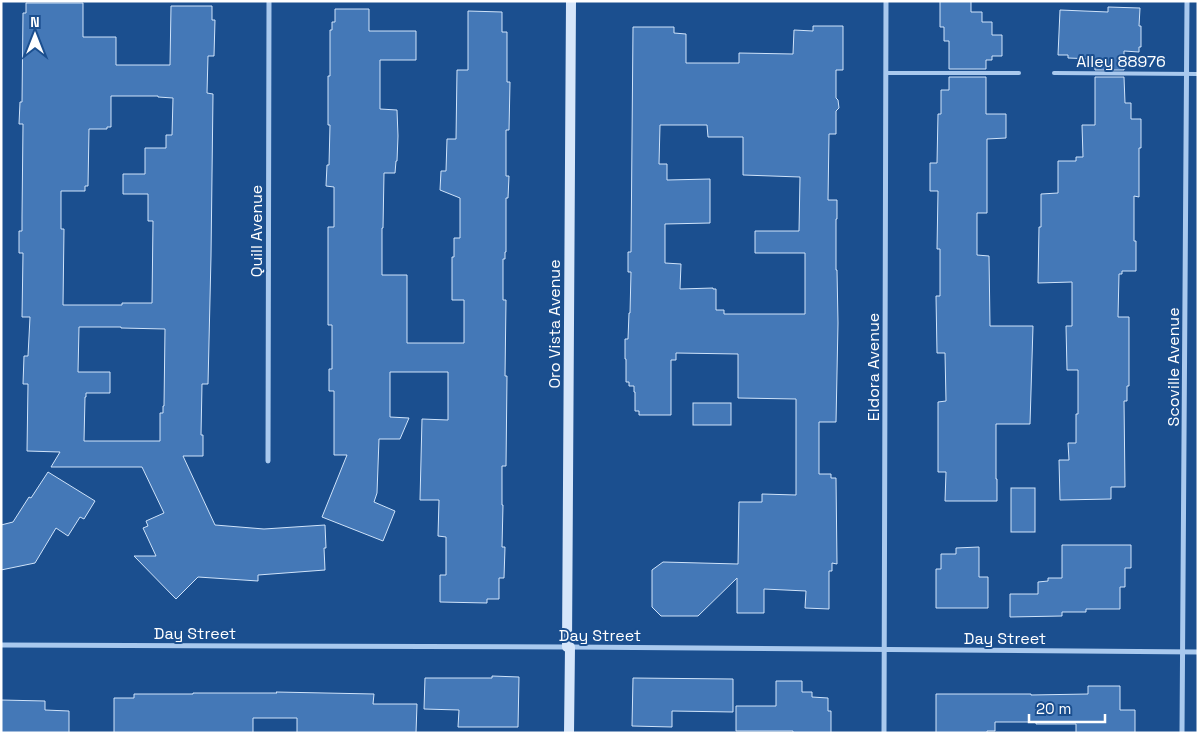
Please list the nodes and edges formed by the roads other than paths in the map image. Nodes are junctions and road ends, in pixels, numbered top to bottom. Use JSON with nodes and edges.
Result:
{"nodes":[{"id":1,"x":269,"y":1,"type":"edge"},
{"id":2,"x":571,"y":1,"type":"edge"},
{"id":3,"x":886,"y":1,"type":"edge"},
{"id":4,"x":1187,"y":1,"type":"edge"},
{"id":5,"x":886,"y":73,"type":"junction"},
{"id":6,"x":1019,"y":73,"type":"dead end"},
{"id":7,"x":1054,"y":73,"type":"dead end"},
{"id":8,"x":1187,"y":74,"type":"junction"},
{"id":9,"x":1198,"y":74,"type":"edge"},
{"id":10,"x":268,"y":461,"type":"dead end"},
{"id":11,"x":1,"y":644,"type":"edge"},
{"id":12,"x":568,"y":647,"type":"junction"},
{"id":13,"x":884,"y":649,"type":"junction"},
{"id":14,"x":1183,"y":652,"type":"junction"},
{"id":15,"x":1198,"y":652,"type":"edge"},
{"id":16,"x":569,"y":733,"type":"edge"},
{"id":17,"x":884,"y":733,"type":"edge"},
{"id":18,"x":1182,"y":733,"type":"edge"}],
"edges":[{"from":1,"to":10,"type":"street","name":"Quill Avenue"},
{"from":2,"to":12,"type":"street","name":"Oro Vista Avenue"},
{"from":3,"to":5,"type":"street","name":"Eldora Avenue"},
{"from":4,"to":8,"type":"street","name":"Scoville Avenue"},
{"from":5,"to":6,"type":"lane"},
{"from":5,"to":13,"type":"street","name":"Eldora Avenue"},
{"from":7,"to":8,"type":"lane","name":"Alley 88976"},
{"from":8,"to":9,"type":"lane","name":"Alley 88976"},
{"from":8,"to":14,"type":"street","name":"Scoville Avenue"},
{"from":11,"to":12,"type":"street","name":"Day Street"},
{"from":12,"to":13,"type":"street","name":"Day Street"},
{"from":12,"to":16,"type":"street","name":"Oro Vista Avenue"},
{"from":13,"to":14,"type":"street","name":"Day Street"},
{"from":13,"to":17,"type":"street","name":"Eldora Avenue"},
{"from":14,"to":15,"type":"street","name":"Day Street"},
{"from":14,"to":18,"type":"street","name":"Scoville Avenue"}]}
